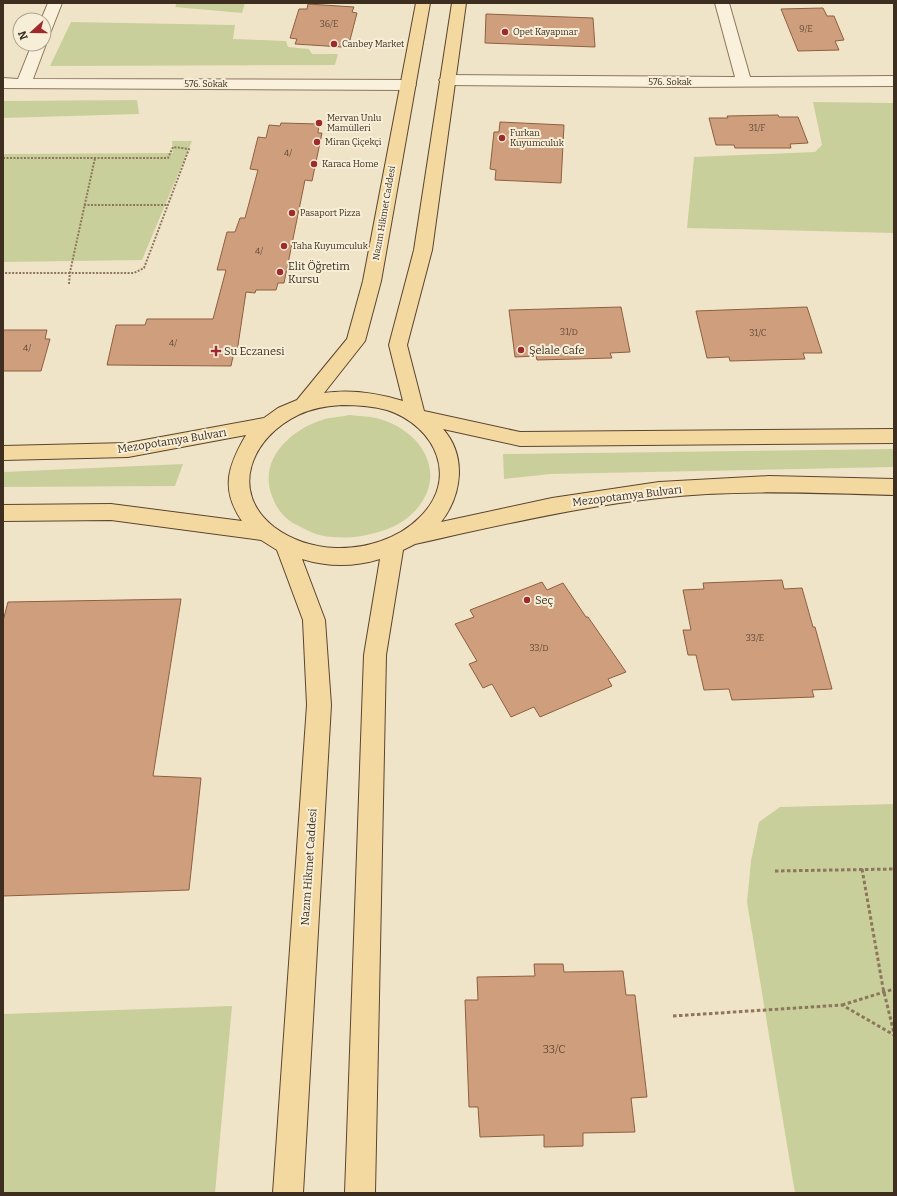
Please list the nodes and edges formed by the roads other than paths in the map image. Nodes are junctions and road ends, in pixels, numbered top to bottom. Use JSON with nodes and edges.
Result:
{"nodes":[{"id":1,"x":423,"y":3,"type":"edge"},
{"id":2,"x":458,"y":3,"type":"edge"},
{"id":3,"x":722,"y":3,"type":"edge"},
{"id":4,"x":36,"y":52,"type":"edge"},
{"id":5,"x":447,"y":80,"type":"junction"},
{"id":6,"x":894,"y":81,"type":"edge"},
{"id":7,"x":744,"y":82,"type":"junction"},
{"id":8,"x":3,"y":83,"type":"edge"},
{"id":9,"x":24,"y":83,"type":"junction"},
{"id":10,"x":408,"y":85,"type":"junction"},
{"id":11,"x":304,"y":405,"type":"junction"},
{"id":12,"x":416,"y":416,"type":"junction"},
{"id":13,"x":268,"y":424,"type":"junction"},
{"id":14,"x":894,"y":436,"type":"edge"},
{"id":15,"x":3,"y":452,"type":"edge"},
{"id":16,"x":894,"y":487,"type":"edge"},
{"id":17,"x":3,"y":513,"type":"edge"},
{"id":18,"x":264,"y":532,"type":"junction"},
{"id":19,"x":402,"y":541,"type":"junction"},
{"id":20,"x":286,"y":545,"type":"junction"},
{"id":21,"x":288,"y":1193,"type":"edge"},
{"id":22,"x":360,"y":1193,"type":"edge"}],
"edges":[{"from":1,"to":10,"type":"main road","name":"Nazım Hikmet Caddesi"},
{"from":2,"to":5,"type":"main road"},
{"from":3,"to":7,"type":"street"},
{"from":4,"to":9,"type":"street"},
{"from":5,"to":7,"type":"street","name":"576. Sokak"},
{"from":5,"to":12,"type":"main road"},
{"from":6,"to":7,"type":"street","name":"576. Sokak"},
{"from":8,"to":9,"type":"street","name":"576. Sokak"},
{"from":9,"to":10,"type":"street","name":"576. Sokak"},
{"from":10,"to":11,"type":"main road","name":"Nazım Hikmet Caddesi"},
{"from":11,"to":12,"type":"main road"},
{"from":11,"to":13,"type":"main road"},
{"from":12,"to":14,"type":"main road"},
{"from":12,"to":19,"type":"main road"},
{"from":13,"to":15,"type":"main road","name":"Mezopotamya Bulvarı"},
{"from":13,"to":18,"type":"main road"},
{"from":16,"to":19,"type":"main road","name":"Mezopotamya Bulvarı"},
{"from":17,"to":18,"type":"main road"},
{"from":18,"to":20,"type":"main road"},
{"from":19,"to":20,"type":"main road"},
{"from":19,"to":22,"type":"main road"},
{"from":20,"to":21,"type":"main road","name":"Nazım Hikmet Caddesi"}]}
